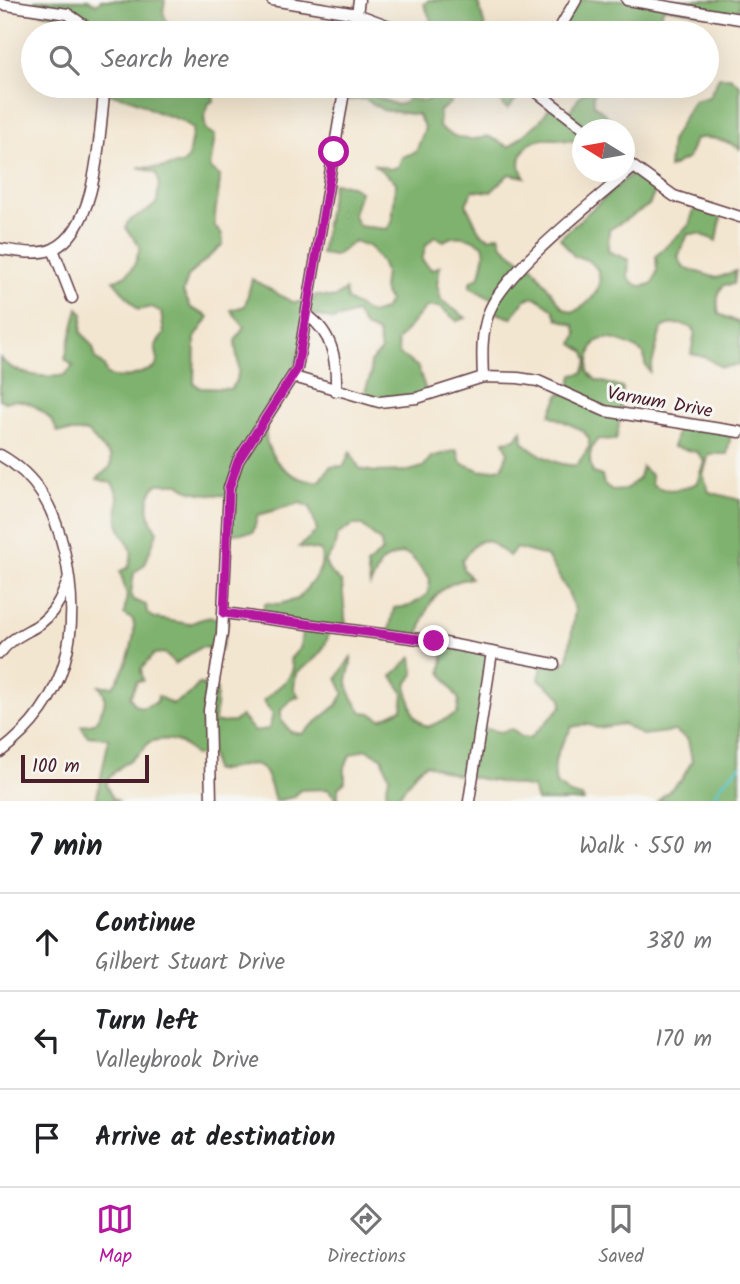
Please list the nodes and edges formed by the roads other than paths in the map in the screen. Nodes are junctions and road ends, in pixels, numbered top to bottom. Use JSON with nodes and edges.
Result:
{"nodes":[{"id":1,"x":272,"y":0,"type":"edge"},
{"id":2,"x":359,"y":0,"type":"edge"},
{"id":3,"x":576,"y":0,"type":"edge"},
{"id":4,"x":627,"y":0,"type":"edge"},
{"id":5,"x":0,"y":4,"type":"edge"},
{"id":6,"x":357,"y":14,"type":"junction"},
{"id":7,"x":740,"y":19,"type":"edge"},
{"id":8,"x":78,"y":21,"type":"edge"},
{"id":9,"x":356,"y":21,"type":"edge"},
{"id":10,"x":376,"y":21,"type":"edge"},
{"id":11,"x":564,"y":21,"type":"edge"},
{"id":12,"x":103,"y":98,"type":"edge"},
{"id":13,"x":343,"y":98,"type":"edge"},
{"id":14,"x":545,"y":98,"type":"edge"},
{"id":15,"x":572,"y":119,"type":"edge"},
{"id":16,"x":635,"y":167,"type":"edge"},
{"id":17,"x":609,"y":182,"type":"edge"},
{"id":18,"x":740,"y":217,"type":"edge"},
{"id":19,"x":0,"y":248,"type":"edge"},
{"id":20,"x":53,"y":249,"type":"junction"},
{"id":21,"x":72,"y":298,"type":"dead end"},
{"id":22,"x":307,"y":316,"type":"junction"},
{"id":23,"x":294,"y":377,"type":"junction"},
{"id":24,"x":483,"y":377,"type":"junction"},
{"id":25,"x":336,"y":391,"type":"junction"},
{"id":26,"x":740,"y":432,"type":"edge"},
{"id":27,"x":0,"y":455,"type":"edge"},
{"id":28,"x":69,"y":575,"type":"junction"},
{"id":29,"x":224,"y":613,"type":"junction"},
{"id":30,"x":492,"y":652,"type":"junction"},
{"id":31,"x":0,"y":653,"type":"edge"},
{"id":32,"x":554,"y":664,"type":"dead end"},
{"id":33,"x":0,"y":752,"type":"edge"},
{"id":34,"x":211,"y":801,"type":"edge"},
{"id":35,"x":469,"y":801,"type":"edge"}],
"edges":[{"from":1,"to":6,"type":"street"},
{"from":2,"to":6,"type":"street"},
{"from":3,"to":11,"type":"street"},
{"from":4,"to":7,"type":"street"},
{"from":5,"to":8,"type":"street"},
{"from":6,"to":9,"type":"street"},
{"from":6,"to":10,"type":"street"},
{"from":12,"to":20,"type":"street"},
{"from":13,"to":22,"type":"street"},
{"from":14,"to":15,"type":"street"},
{"from":16,"to":18,"type":"street"},
{"from":17,"to":24,"type":"street"},
{"from":19,"to":20,"type":"street"},
{"from":20,"to":21,"type":"street"},
{"from":22,"to":23,"type":"street"},
{"from":22,"to":25,"type":"street"},
{"from":23,"to":25,"type":"street","name":"Varnum Drive"},
{"from":23,"to":29,"type":"street"},
{"from":24,"to":25,"type":"street","name":"Varnum Drive"},
{"from":24,"to":26,"type":"street","name":"Varnum Drive"},
{"from":27,"to":28,"type":"street"},
{"from":28,"to":31,"type":"street"},
{"from":28,"to":33,"type":"street"},
{"from":29,"to":30,"type":"street"},
{"from":29,"to":34,"type":"street"},
{"from":30,"to":32,"type":"street"},
{"from":30,"to":35,"type":"street"}]}
